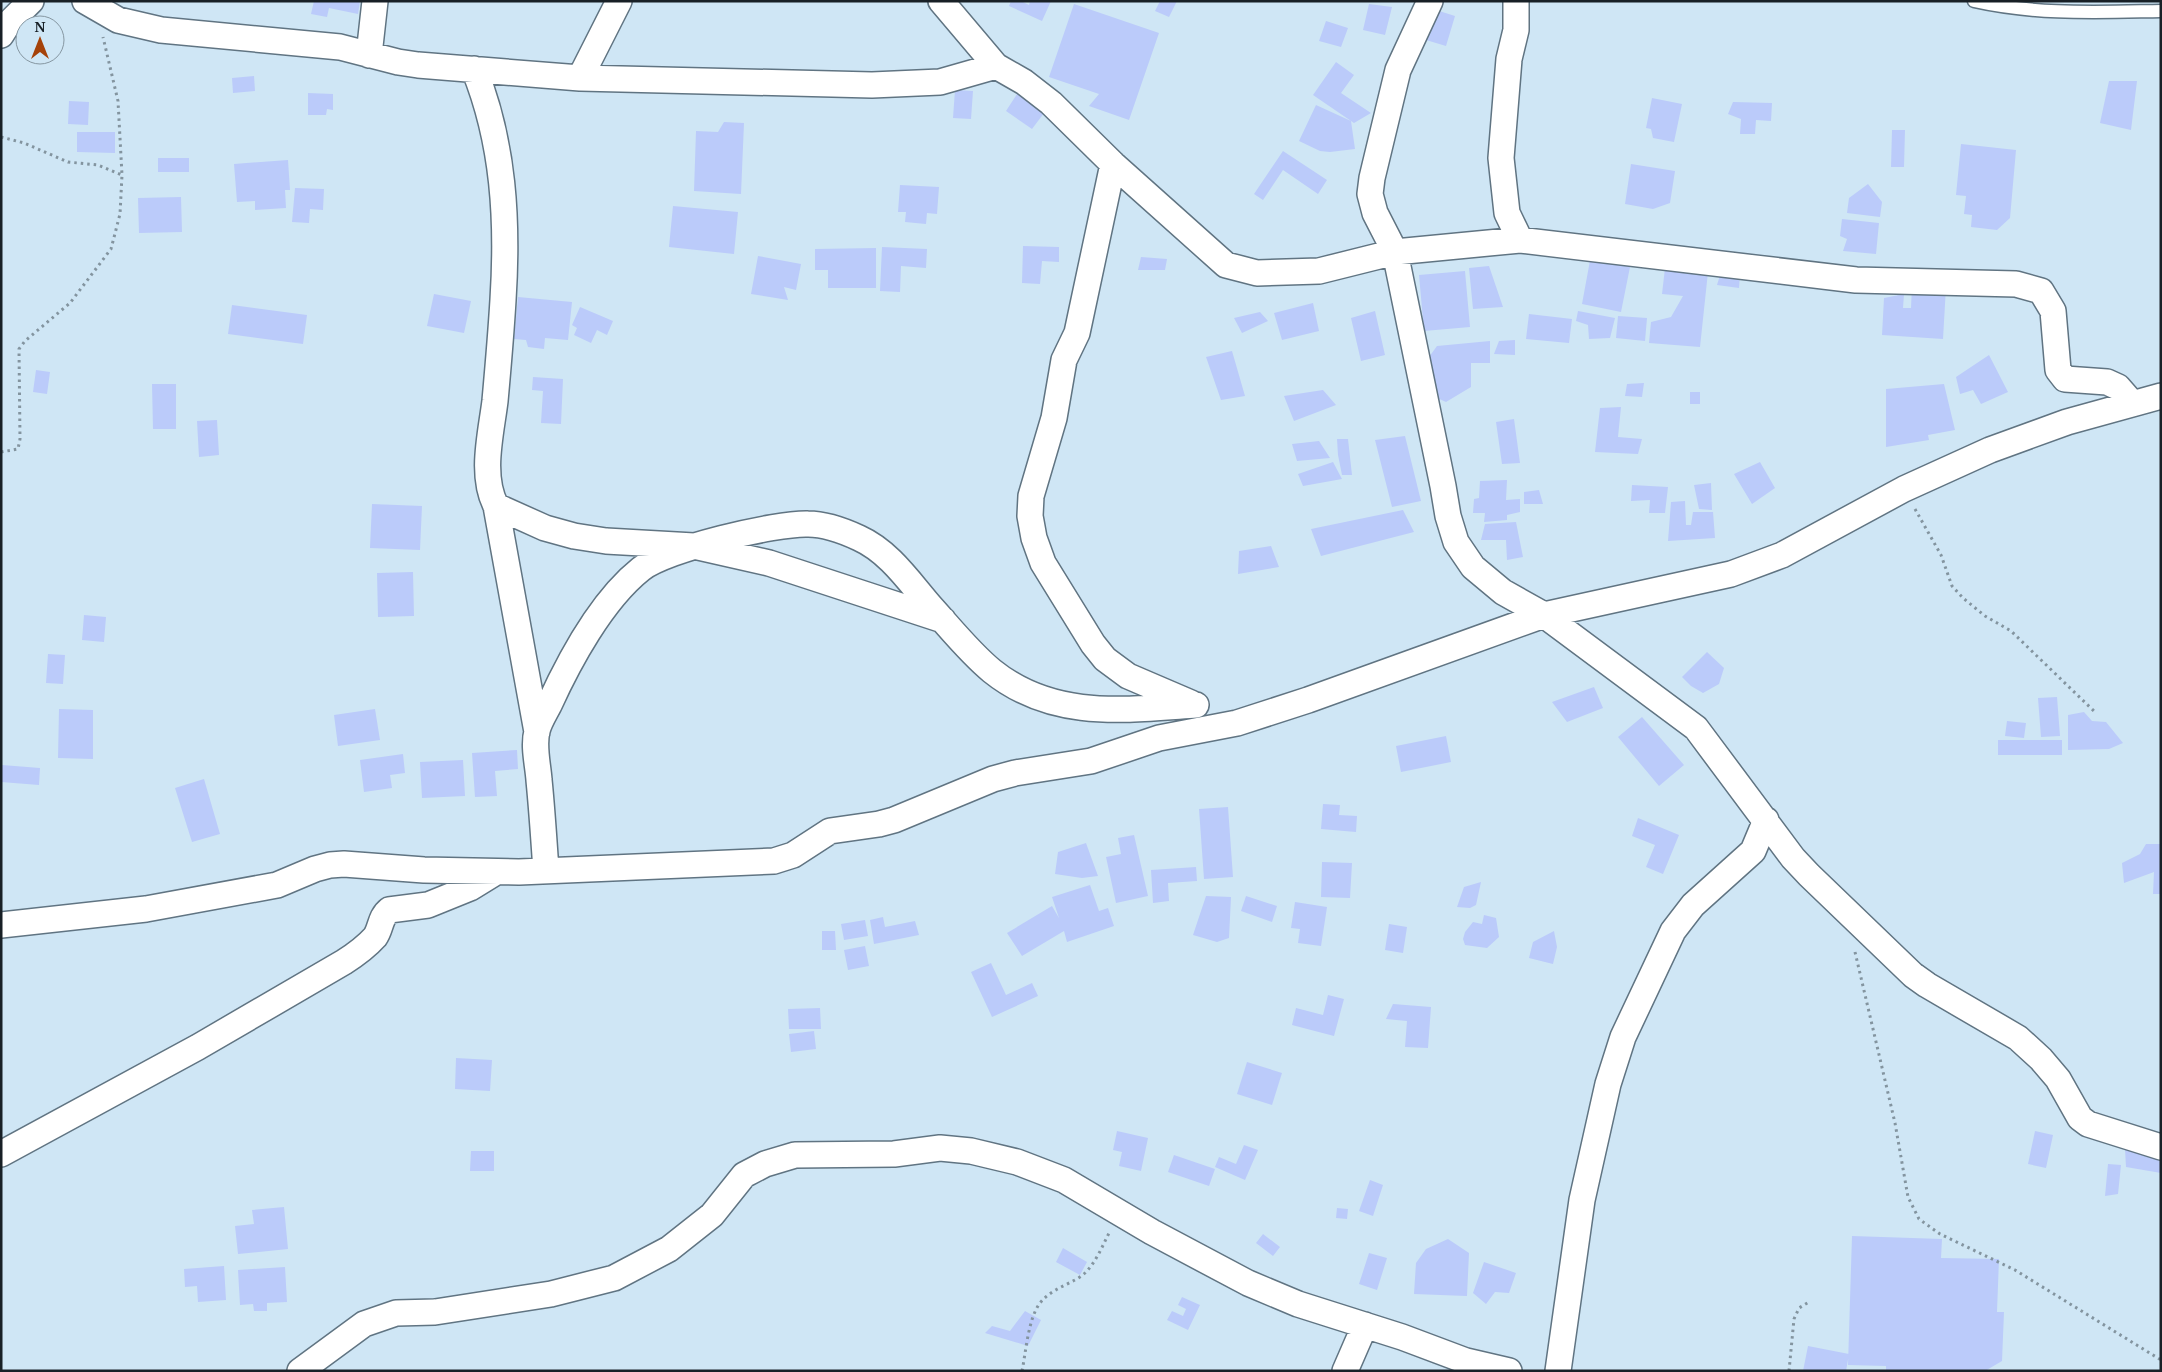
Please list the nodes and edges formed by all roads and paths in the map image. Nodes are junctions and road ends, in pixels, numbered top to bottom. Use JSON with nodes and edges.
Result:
{"nodes":[{"id":1,"x":31,"y":1,"type":"edge"},
{"id":2,"x":375,"y":1,"type":"edge"},
{"id":3,"x":619,"y":1,"type":"edge"},
{"id":4,"x":942,"y":1,"type":"edge"},
{"id":5,"x":1430,"y":1,"type":"edge"},
{"id":6,"x":1516,"y":1,"type":"edge"},
{"id":7,"x":1974,"y":1,"type":"edge"},
{"id":8,"x":90,"y":4,"type":"edge"},
{"id":9,"x":2161,"y":11,"type":"edge"},
{"id":10,"x":1,"y":35,"type":"edge"},
{"id":11,"x":369,"y":55,"type":"junction"},
{"id":12,"x":996,"y":66,"type":"junction"},
{"id":13,"x":474,"y":69,"type":"junction"},
{"id":14,"x":580,"y":78,"type":"junction"},
{"id":15,"x":1,"y":137,"type":"edge"},
{"id":16,"x":1114,"y":164,"type":"junction"},
{"id":17,"x":122,"y":175,"type":"junction"},
{"id":18,"x":1520,"y":240,"type":"junction"},
{"id":19,"x":1394,"y":252,"type":"junction"},
{"id":20,"x":2161,"y":396,"type":"edge"},
{"id":21,"x":2132,"y":403,"type":"junction"},
{"id":22,"x":1,"y":452,"type":"edge"},
{"id":23,"x":1904,"y":489,"type":"junction"},
{"id":24,"x":496,"y":506,"type":"junction"},
{"id":25,"x":694,"y":546,"type":"junction"},
{"id":26,"x":1544,"y":614,"type":"junction"},
{"id":27,"x":943,"y":620,"type":"junction"},
{"id":28,"x":1196,"y":705,"type":"junction"},
{"id":29,"x":2096,"y":713,"type":"dead end"},
{"id":30,"x":1237,"y":722,"type":"junction"},
{"id":31,"x":537,"y":732,"type":"junction"},
{"id":32,"x":1766,"y":820,"type":"junction"},
{"id":33,"x":546,"y":871,"type":"junction"},
{"id":34,"x":496,"y":872,"type":"junction"},
{"id":35,"x":1,"y":925,"type":"edge"},
{"id":36,"x":1854,"y":948,"type":"dead end"},
{"id":37,"x":2161,"y":1147,"type":"edge"},
{"id":38,"x":1,"y":1154,"type":"edge"},
{"id":39,"x":1119,"y":1212,"type":"junction"},
{"id":40,"x":1809,"y":1302,"type":"dead end"},
{"id":41,"x":1365,"y":1325,"type":"junction"},
{"id":42,"x":2161,"y":1360,"type":"edge"},
{"id":43,"x":300,"y":1371,"type":"edge"},
{"id":44,"x":1022,"y":1371,"type":"edge"},
{"id":45,"x":1345,"y":1371,"type":"edge"},
{"id":46,"x":1509,"y":1371,"type":"edge"},
{"id":47,"x":1558,"y":1371,"type":"edge"},
{"id":48,"x":1789,"y":1371,"type":"edge"}],
"edges":[{"from":1,"to":10,"type":"street"},
{"from":2,"to":11,"type":"street"},
{"from":3,"to":14,"type":"street"},
{"from":4,"to":12,"type":"street"},
{"from":5,"to":19,"type":"street"},
{"from":6,"to":18,"type":"street"},
{"from":7,"to":9,"type":"lane"},
{"from":8,"to":11,"type":"street"},
{"from":8,"to":17,"type":"path"},
{"from":11,"to":13,"type":"street"},
{"from":12,"to":14,"type":"street"},
{"from":12,"to":16,"type":"street"},
{"from":13,"to":14,"type":"street"},
{"from":13,"to":24,"type":"street"},
{"from":15,"to":17,"type":"path"},
{"from":16,"to":19,"type":"street"},
{"from":16,"to":28,"type":"street"},
{"from":17,"to":22,"type":"path"},
{"from":18,"to":19,"type":"street"},
{"from":18,"to":21,"type":"street"},
{"from":19,"to":26,"type":"street"},
{"from":20,"to":21,"type":"street"},
{"from":21,"to":23,"type":"street"},
{"from":23,"to":26,"type":"street"},
{"from":23,"to":29,"type":"path"},
{"from":24,"to":25,"type":"street"},
{"from":24,"to":31,"type":"street"},
{"from":25,"to":27,"type":"street"},
{"from":25,"to":27,"type":"street"},
{"from":25,"to":31,"type":"street"},
{"from":26,"to":30,"type":"street"},
{"from":26,"to":32,"type":"street"},
{"from":27,"to":28,"type":"street"},
{"from":28,"to":30,"type":"street"},
{"from":30,"to":33,"type":"street"},
{"from":31,"to":33,"type":"street"},
{"from":32,"to":37,"type":"street"},
{"from":32,"to":47,"type":"street"},
{"from":33,"to":34,"type":"street"},
{"from":34,"to":35,"type":"street"},
{"from":34,"to":38,"type":"street"},
{"from":36,"to":42,"type":"path"},
{"from":39,"to":41,"type":"street"},
{"from":39,"to":43,"type":"street"},
{"from":39,"to":44,"type":"path"},
{"from":40,"to":48,"type":"path"},
{"from":41,"to":45,"type":"street"},
{"from":41,"to":46,"type":"street"}]}
